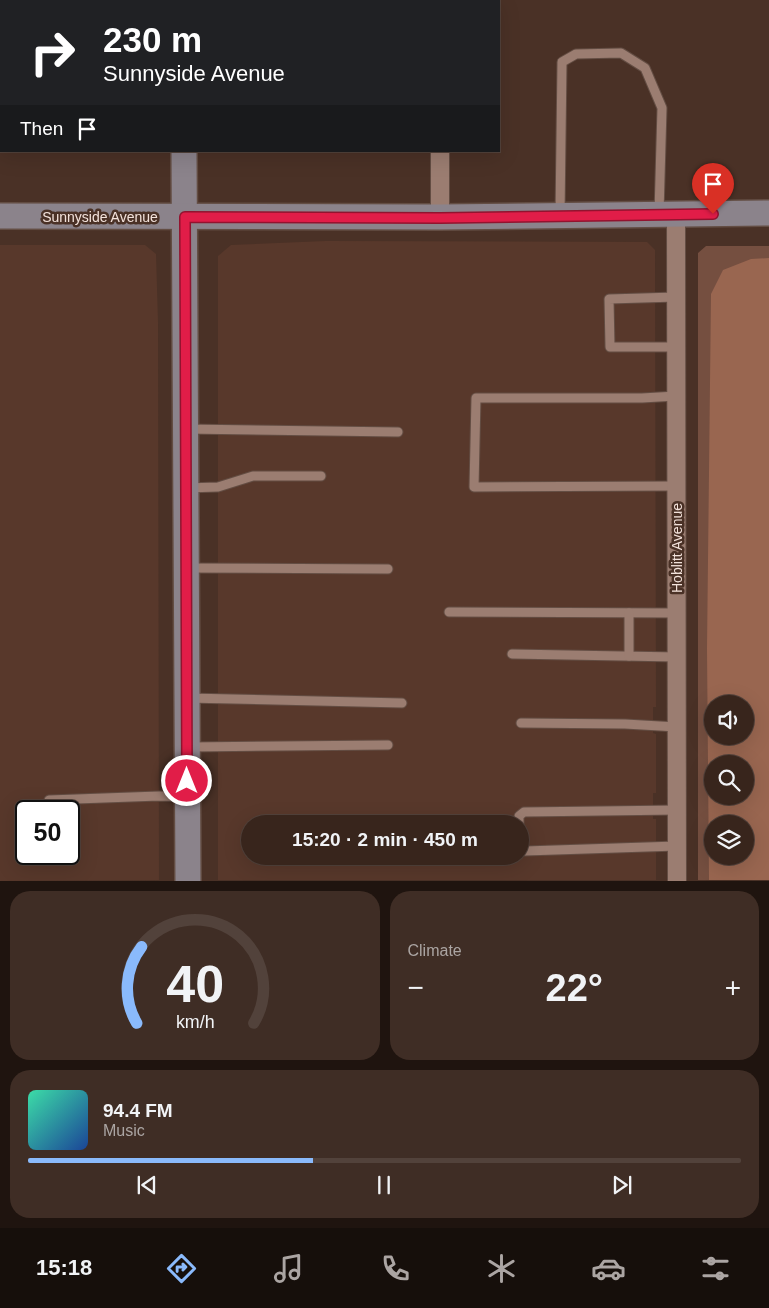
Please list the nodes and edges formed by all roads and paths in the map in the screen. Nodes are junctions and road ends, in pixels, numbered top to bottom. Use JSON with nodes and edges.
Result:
{"nodes":[{"id":1,"x":184,"y":152,"type":"edge"},
{"id":2,"x":440,"y":152,"type":"edge"},
{"id":3,"x":769,"y":214,"type":"edge"},
{"id":4,"x":560,"y":215,"type":"junction"},
{"id":5,"x":667,"y":215,"type":"junction"},
{"id":6,"x":0,"y":216,"type":"edge"},
{"id":7,"x":185,"y":217,"type":"junction"},
{"id":8,"x":440,"y":218,"type":"junction"},
{"id":9,"x":676,"y":297,"type":"junction"},
{"id":10,"x":676,"y":347,"type":"junction"},
{"id":11,"x":676,"y":396,"type":"junction"},
{"id":12,"x":186,"y":430,"type":"junction"},
{"id":13,"x":398,"y":432,"type":"dead end"},
{"id":14,"x":321,"y":476,"type":"dead end"},
{"id":15,"x":677,"y":486,"type":"junction"},
{"id":16,"x":186,"y":488,"type":"junction"},
{"id":17,"x":186,"y":568,"type":"junction"},
{"id":18,"x":388,"y":569,"type":"dead end"},
{"id":19,"x":449,"y":612,"type":"dead end"},
{"id":20,"x":630,"y":613,"type":"junction"},
{"id":21,"x":677,"y":613,"type":"junction"},
{"id":22,"x":512,"y":654,"type":"dead end"},
{"id":23,"x":629,"y":656,"type":"junction"},
{"id":24,"x":677,"y":657,"type":"junction"},
{"id":25,"x":187,"y":698,"type":"junction"},
{"id":26,"x":402,"y":703,"type":"dead end"},
{"id":27,"x":521,"y":723,"type":"dead end"},
{"id":28,"x":677,"y":727,"type":"junction"},
{"id":29,"x":388,"y":745,"type":"dead end"},
{"id":30,"x":187,"y":747,"type":"junction"},
{"id":31,"x":187,"y":797,"type":"junction"},
{"id":32,"x":49,"y":800,"type":"dead end"},
{"id":33,"x":677,"y":810,"type":"junction"},
{"id":34,"x":520,"y":815,"type":"edge"},
{"id":35,"x":677,"y":846,"type":"junction"},
{"id":36,"x":529,"y":851,"type":"edge"},
{"id":37,"x":188,"y":880,"type":"edge"},
{"id":38,"x":677,"y":880,"type":"edge"}],
"edges":[{"from":1,"to":7,"type":"main road"},
{"from":2,"to":8,"type":"street"},
{"from":3,"to":5,"type":"main road","name":"Sunnyside Avenue"},
{"from":4,"to":5,"type":"main road","name":"Sunnyside Avenue"},
{"from":4,"to":5,"type":"lane"},
{"from":4,"to":8,"type":"main road","name":"Sunnyside Avenue"},
{"from":5,"to":9,"type":"street","name":"Hoblitt Avenue"},
{"from":6,"to":7,"type":"main road","name":"Sunnyside Avenue"},
{"from":7,"to":8,"type":"main road","name":"Sunnyside Avenue"},
{"from":7,"to":12,"type":"main road"},
{"from":9,"to":10,"type":"street","name":"Hoblitt Avenue"},
{"from":9,"to":10,"type":"lane"},
{"from":10,"to":11,"type":"street","name":"Hoblitt Avenue"},
{"from":11,"to":15,"type":"street","name":"Hoblitt Avenue"},
{"from":11,"to":15,"type":"lane"},
{"from":12,"to":13,"type":"lane"},
{"from":12,"to":16,"type":"main road"},
{"from":14,"to":16,"type":"lane"},
{"from":15,"to":21,"type":"street","name":"Hoblitt Avenue"},
{"from":16,"to":17,"type":"main road"},
{"from":17,"to":18,"type":"lane"},
{"from":17,"to":25,"type":"main road"},
{"from":19,"to":20,"type":"lane"},
{"from":20,"to":21,"type":"lane"},
{"from":20,"to":23,"type":"lane"},
{"from":21,"to":24,"type":"street","name":"Hoblitt Avenue"},
{"from":22,"to":23,"type":"lane"},
{"from":23,"to":24,"type":"lane"},
{"from":24,"to":28,"type":"street","name":"Hoblitt Avenue"},
{"from":25,"to":26,"type":"lane"},
{"from":25,"to":30,"type":"main road"},
{"from":27,"to":28,"type":"lane"},
{"from":28,"to":33,"type":"street","name":"Hoblitt Avenue"},
{"from":29,"to":30,"type":"lane"},
{"from":30,"to":31,"type":"main road"},
{"from":31,"to":32,"type":"lane"},
{"from":31,"to":37,"type":"main road"},
{"from":33,"to":34,"type":"lane"},
{"from":33,"to":35,"type":"street","name":"Hoblitt Avenue"},
{"from":35,"to":36,"type":"lane"},
{"from":35,"to":38,"type":"street","name":"Hoblitt Avenue"}]}
